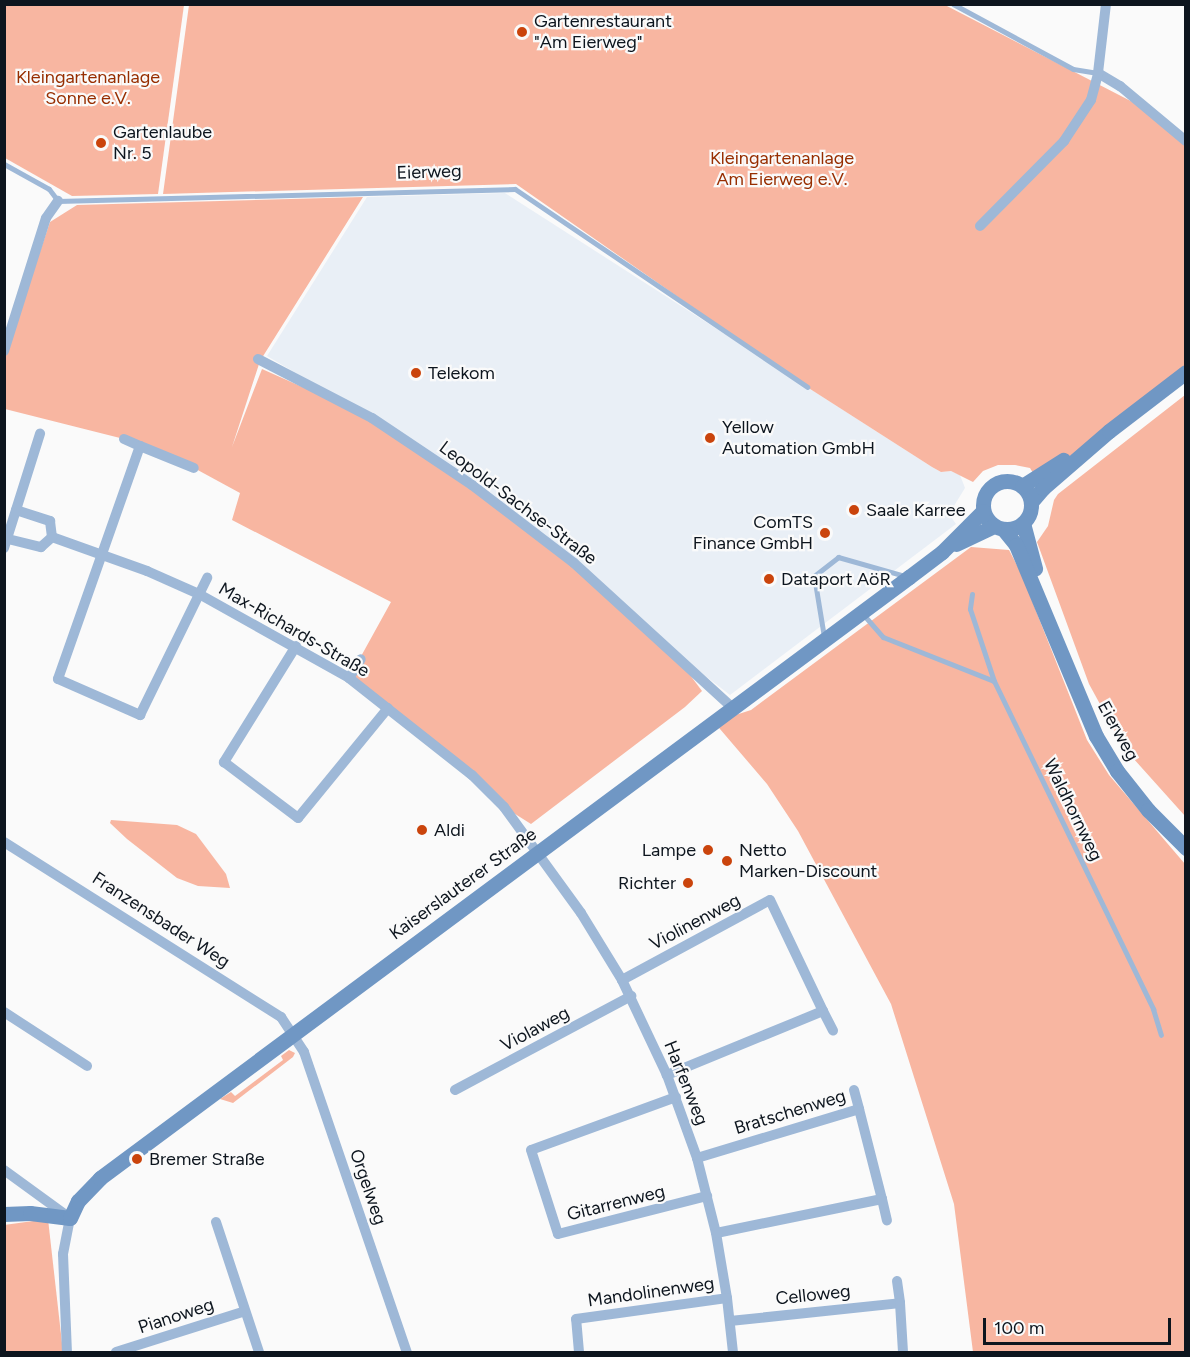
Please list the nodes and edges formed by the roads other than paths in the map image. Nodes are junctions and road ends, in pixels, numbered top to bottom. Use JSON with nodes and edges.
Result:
{"nodes":[{"id":1,"x":953,"y":4,"type":"edge"},
{"id":2,"x":1106,"y":4,"type":"edge"},
{"id":3,"x":1098,"y":74,"type":"junction"},
{"id":4,"x":1185,"y":141,"type":"edge"},
{"id":5,"x":4,"y":164,"type":"edge"},
{"id":6,"x":58,"y":201,"type":"junction"},
{"id":7,"x":980,"y":226,"type":"dead end"},
{"id":8,"x":4,"y":351,"type":"edge"},
{"id":9,"x":258,"y":359,"type":"dead end"},
{"id":10,"x":1185,"y":372,"type":"edge"},
{"id":11,"x":807,"y":387,"type":"dead end"},
{"id":12,"x":1109,"y":431,"type":"junction"},
{"id":13,"x":40,"y":434,"type":"dead end"},
{"id":14,"x":124,"y":439,"type":"dead end"},
{"id":15,"x":140,"y":446,"type":"junction"},
{"id":16,"x":194,"y":468,"type":"dead end"},
{"id":17,"x":1022,"y":486,"type":"junction"},
{"id":18,"x":1031,"y":502,"type":"junction"},
{"id":19,"x":16,"y":510,"type":"junction"},
{"id":20,"x":983,"y":511,"type":"junction"},
{"id":21,"x":1023,"y":523,"type":"junction"},
{"id":22,"x":999,"y":528,"type":"junction"},
{"id":23,"x":52,"y":537,"type":"junction"},
{"id":24,"x":6,"y":544,"type":"edge"},
{"id":25,"x":942,"y":552,"type":"junction"},
{"id":26,"x":101,"y":554,"type":"junction"},
{"id":27,"x":909,"y":577,"type":"junction"},
{"id":28,"x":207,"y":578,"type":"dead end"},
{"id":29,"x":199,"y":594,"type":"junction"},
{"id":30,"x":972,"y":594,"type":"dead end"},
{"id":31,"x":862,"y":613,"type":"junction"},
{"id":32,"x":1047,"y":614,"type":"junction"},
{"id":33,"x":825,"y":640,"type":"junction"},
{"id":34,"x":296,"y":646,"type":"junction"},
{"id":35,"x":361,"y":659,"type":"dead end"},
{"id":36,"x":349,"y":678,"type":"junction"},
{"id":37,"x":994,"y":681,"type":"junction"},
{"id":38,"x":388,"y":708,"type":"junction"},
{"id":39,"x":733,"y":708,"type":"junction"},
{"id":40,"x":4,"y":842,"type":"edge"},
{"id":41,"x":1185,"y":848,"type":"edge"},
{"id":42,"x":538,"y":852,"type":"junction"},
{"id":43,"x":622,"y":980,"type":"junction"},
{"id":44,"x":631,"y":996,"type":"junction"},
{"id":45,"x":823,"y":1011,"type":"junction"},
{"id":46,"x":6,"y":1016,"type":"edge"},
{"id":47,"x":833,"y":1031,"type":"dead end"},
{"id":48,"x":294,"y":1034,"type":"junction"},
{"id":49,"x":1161,"y":1035,"type":"dead end"},
{"id":50,"x":87,"y":1066,"type":"dead end"},
{"id":51,"x":667,"y":1075,"type":"junction"},
{"id":52,"x":455,"y":1090,"type":"dead end"},
{"id":53,"x":854,"y":1090,"type":"dead end"},
{"id":54,"x":676,"y":1097,"type":"junction"},
{"id":55,"x":859,"y":1109,"type":"junction"},
{"id":56,"x":697,"y":1158,"type":"junction"},
{"id":57,"x":4,"y":1170,"type":"edge"},
{"id":58,"x":707,"y":1196,"type":"junction"},
{"id":59,"x":882,"y":1198,"type":"junction"},
{"id":60,"x":4,"y":1214,"type":"edge"},
{"id":61,"x":70,"y":1218,"type":"junction"},
{"id":62,"x":887,"y":1220,"type":"dead end"},
{"id":63,"x":216,"y":1222,"type":"dead end"},
{"id":64,"x":716,"y":1233,"type":"junction"},
{"id":65,"x":897,"y":1281,"type":"dead end"},
{"id":66,"x":728,"y":1298,"type":"junction"},
{"id":67,"x":900,"y":1303,"type":"junction"},
{"id":68,"x":245,"y":1311,"type":"junction"},
{"id":69,"x":730,"y":1321,"type":"junction"},
{"id":70,"x":67,"y":1353,"type":"edge"},
{"id":71,"x":116,"y":1353,"type":"edge"},
{"id":72,"x":259,"y":1353,"type":"edge"},
{"id":73,"x":407,"y":1353,"type":"edge"},
{"id":74,"x":579,"y":1353,"type":"edge"},
{"id":75,"x":733,"y":1353,"type":"edge"},
{"id":76,"x":903,"y":1353,"type":"edge"}],
"edges":[{"from":1,"to":3,"type":"lane"},
{"from":2,"to":3,"type":"street"},
{"from":3,"to":4,"type":"street"},
{"from":3,"to":7,"type":"street"},
{"from":5,"to":6,"type":"lane"},
{"from":6,"to":8,"type":"street"},
{"from":6,"to":11,"type":"lane","name":"Eierweg"},
{"from":9,"to":39,"type":"street","name":"Leopold-Sachse-Straße"},
{"from":10,"to":12,"type":"street"},
{"from":12,"to":17,"type":"street"},
{"from":12,"to":18,"type":"street"},
{"from":13,"to":19,"type":"street"},
{"from":14,"to":15,"type":"street"},
{"from":15,"to":16,"type":"street"},
{"from":15,"to":26,"type":"street"},
{"from":17,"to":18,"type":"street"},
{"from":17,"to":20,"type":"street"},
{"from":18,"to":21,"type":"street"},
{"from":19,"to":23,"type":"street"},
{"from":19,"to":24,"type":"street"},
{"from":20,"to":22,"type":"street"},
{"from":20,"to":25,"type":"street","name":"Kaiserslauterer Straße"},
{"from":21,"to":22,"type":"street"},
{"from":21,"to":32,"type":"street","name":"Eierweg"},
{"from":22,"to":25,"type":"street","name":"Kaiserslauterer Straße"},
{"from":22,"to":32,"type":"street","name":"Eierweg"},
{"from":23,"to":24,"type":"street"},
{"from":23,"to":26,"type":"street","name":"Max-Richards-Straße"},
{"from":25,"to":27,"type":"street","name":"Kaiserslauterer Straße"},
{"from":26,"to":29,"type":"street","name":"Max-Richards-Straße"},
{"from":26,"to":29,"type":"street"},
{"from":27,"to":31,"type":"street","name":"Kaiserslauterer Straße"},
{"from":27,"to":33,"type":"lane"},
{"from":28,"to":29,"type":"street"},
{"from":29,"to":34,"type":"street","name":"Max-Richards-Straße"},
{"from":30,"to":37,"type":"lane","name":"Waldhornweg"},
{"from":31,"to":33,"type":"street","name":"Kaiserslauterer Straße"},
{"from":31,"to":37,"type":"lane"},
{"from":32,"to":41,"type":"street","name":"Eierweg"},
{"from":33,"to":39,"type":"street","name":"Kaiserslauterer Straße"},
{"from":34,"to":36,"type":"street","name":"Max-Richards-Straße"},
{"from":34,"to":38,"type":"street"},
{"from":35,"to":36,"type":"street"},
{"from":36,"to":38,"type":"street","name":"Max-Richards-Straße"},
{"from":37,"to":49,"type":"lane","name":"Waldhornweg"},
{"from":38,"to":42,"type":"street","name":"Max-Richards-Straße"},
{"from":39,"to":42,"type":"street","name":"Kaiserslauterer Straße"},
{"from":40,"to":48,"type":"street","name":"Franzensbader Weg"},
{"from":42,"to":43,"type":"street","name":"Harfenweg"},
{"from":42,"to":48,"type":"street","name":"Kaiserslauterer Straße"},
{"from":43,"to":44,"type":"street","name":"Harfenweg"},
{"from":43,"to":45,"type":"street","name":"Violinenweg"},
{"from":44,"to":51,"type":"street","name":"Harfenweg"},
{"from":44,"to":52,"type":"street","name":"Violaweg"},
{"from":45,"to":47,"type":"street","name":"Violinenweg"},
{"from":45,"to":51,"type":"street"},
{"from":46,"to":50,"type":"street"},
{"from":48,"to":61,"type":"street","name":"Kaiserslauterer Straße"},
{"from":48,"to":73,"type":"street","name":"Orgelweg"},
{"from":51,"to":54,"type":"street","name":"Harfenweg"},
{"from":53,"to":55,"type":"street","name":"Bratschenweg"},
{"from":54,"to":56,"type":"street","name":"Harfenweg"},
{"from":54,"to":58,"type":"street","name":"Gitarrenweg"},
{"from":55,"to":56,"type":"street","name":"Bratschenweg"},
{"from":55,"to":59,"type":"street","name":"Bratschenweg"},
{"from":56,"to":58,"type":"street","name":"Harfenweg"},
{"from":57,"to":61,"type":"street"},
{"from":58,"to":64,"type":"street","name":"Harfenweg"},
{"from":59,"to":62,"type":"street","name":"Bratschenweg"},
{"from":59,"to":64,"type":"street"},
{"from":60,"to":61,"type":"street"},
{"from":61,"to":70,"type":"street"},
{"from":63,"to":68,"type":"street"},
{"from":64,"to":66,"type":"street","name":"Harfenweg"},
{"from":65,"to":67,"type":"street"},
{"from":66,"to":69,"type":"street","name":"Harfenweg"},
{"from":66,"to":74,"type":"street","name":"Mandolinenweg"},
{"from":67,"to":69,"type":"street","name":"Celloweg"},
{"from":67,"to":76,"type":"street"},
{"from":68,"to":71,"type":"street","name":"Pianoweg"},
{"from":68,"to":72,"type":"street"},
{"from":69,"to":75,"type":"street","name":"Harfenweg"}]}
